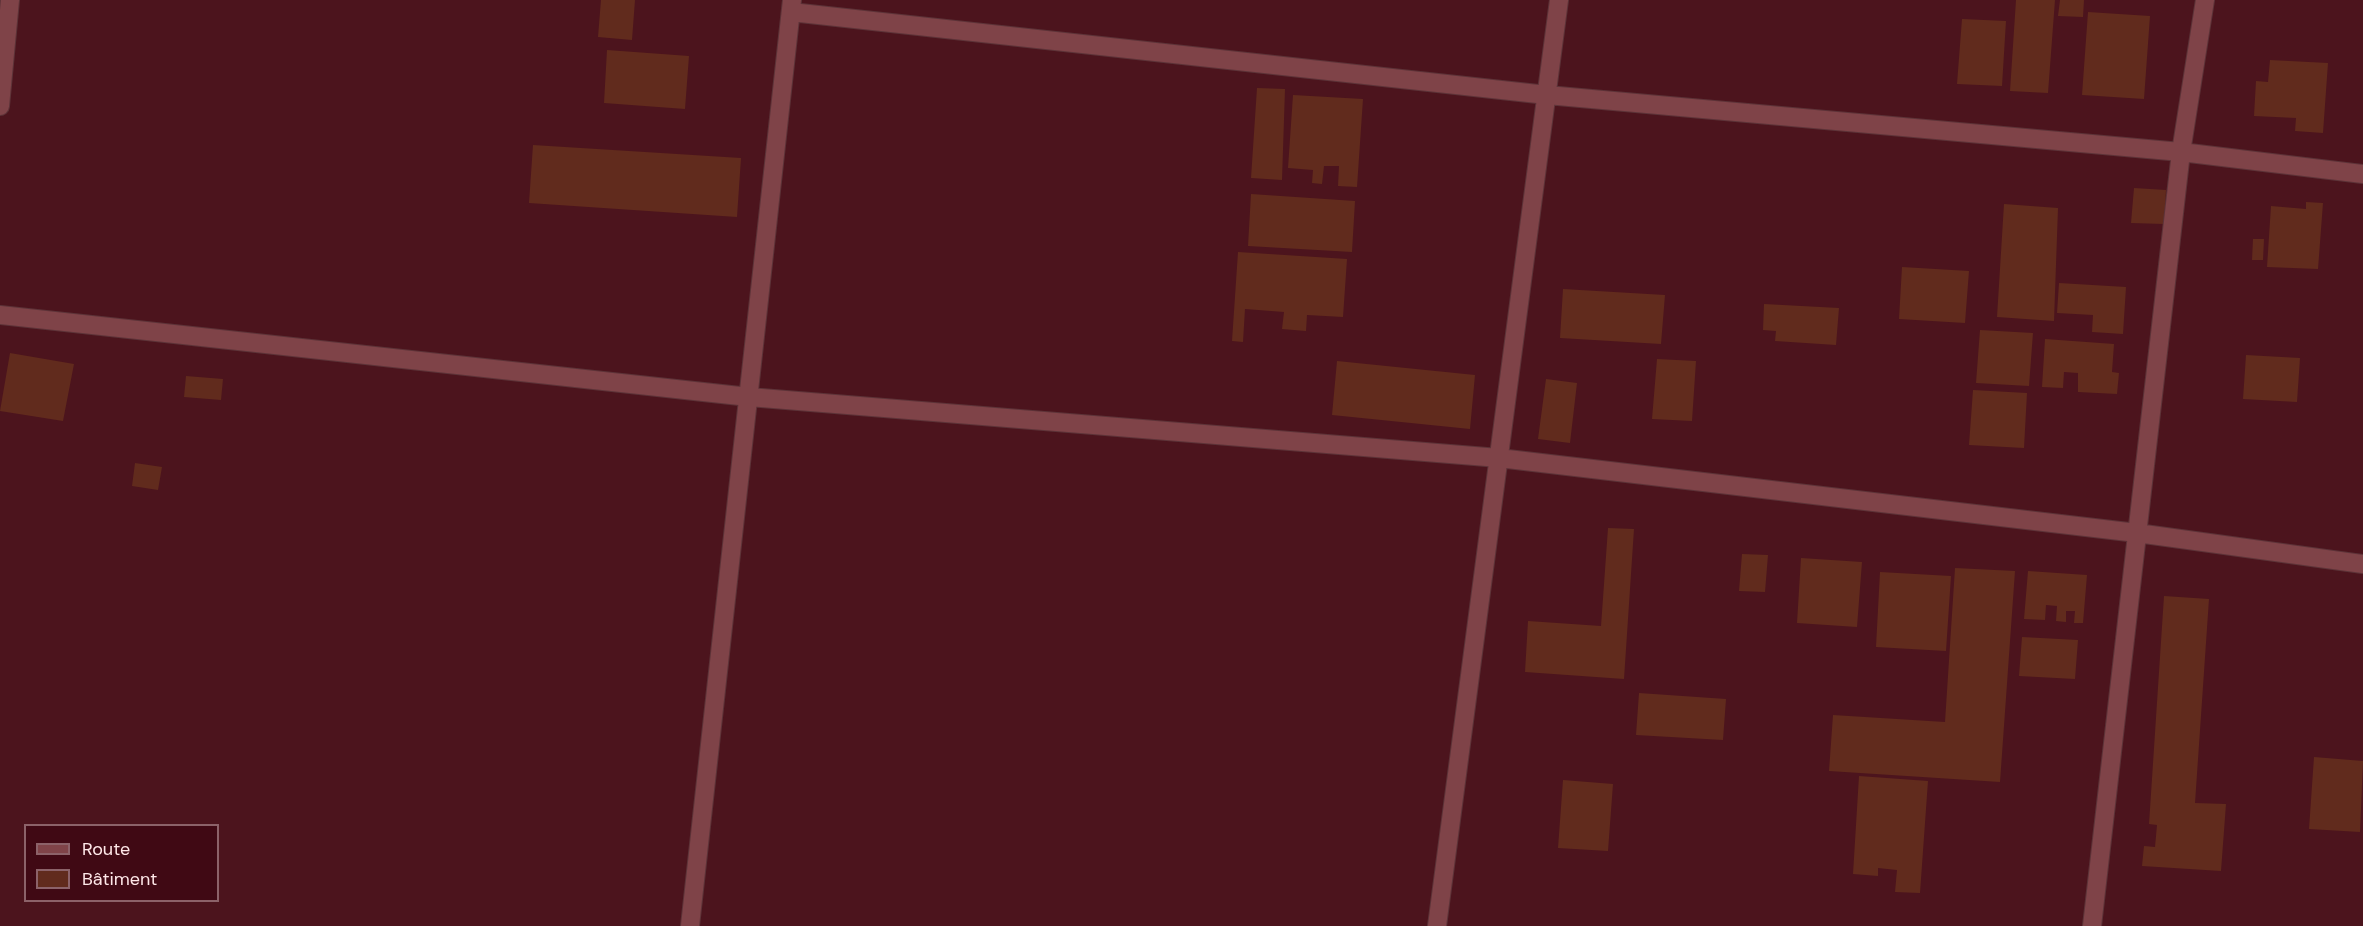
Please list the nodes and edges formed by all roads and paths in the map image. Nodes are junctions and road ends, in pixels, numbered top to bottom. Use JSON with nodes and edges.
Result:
{"nodes":[{"id":1,"x":10,"y":0,"type":"edge"},
{"id":2,"x":1559,"y":0,"type":"edge"},
{"id":3,"x":2205,"y":0,"type":"edge"},
{"id":4,"x":792,"y":6,"type":"edge"},
{"id":5,"x":1547,"y":95,"type":"junction"},
{"id":6,"x":0,"y":106,"type":"edge"},
{"id":7,"x":2181,"y":152,"type":"junction"},
{"id":8,"x":2363,"y":174,"type":"edge"},
{"id":9,"x":0,"y":315,"type":"edge"},
{"id":10,"x":749,"y":397,"type":"junction"},
{"id":11,"x":1499,"y":458,"type":"junction"},
{"id":12,"x":2137,"y":533,"type":"junction"},
{"id":13,"x":2363,"y":564,"type":"edge"},
{"id":14,"x":690,"y":926,"type":"edge"},
{"id":15,"x":1437,"y":926,"type":"edge"},
{"id":16,"x":2092,"y":926,"type":"edge"}],
"edges":[{"from":1,"to":6,"type":"street"},
{"from":2,"to":5,"type":"street"},
{"from":3,"to":7,"type":"street"},
{"from":4,"to":5,"type":"street"},
{"from":4,"to":10,"type":"street"},
{"from":5,"to":7,"type":"street"},
{"from":5,"to":11,"type":"street"},
{"from":7,"to":8,"type":"street"},
{"from":7,"to":12,"type":"street"},
{"from":9,"to":10,"type":"street"},
{"from":10,"to":11,"type":"street"},
{"from":10,"to":14,"type":"street"},
{"from":11,"to":12,"type":"street"},
{"from":11,"to":15,"type":"street"},
{"from":12,"to":13,"type":"street"},
{"from":12,"to":16,"type":"street"}]}
